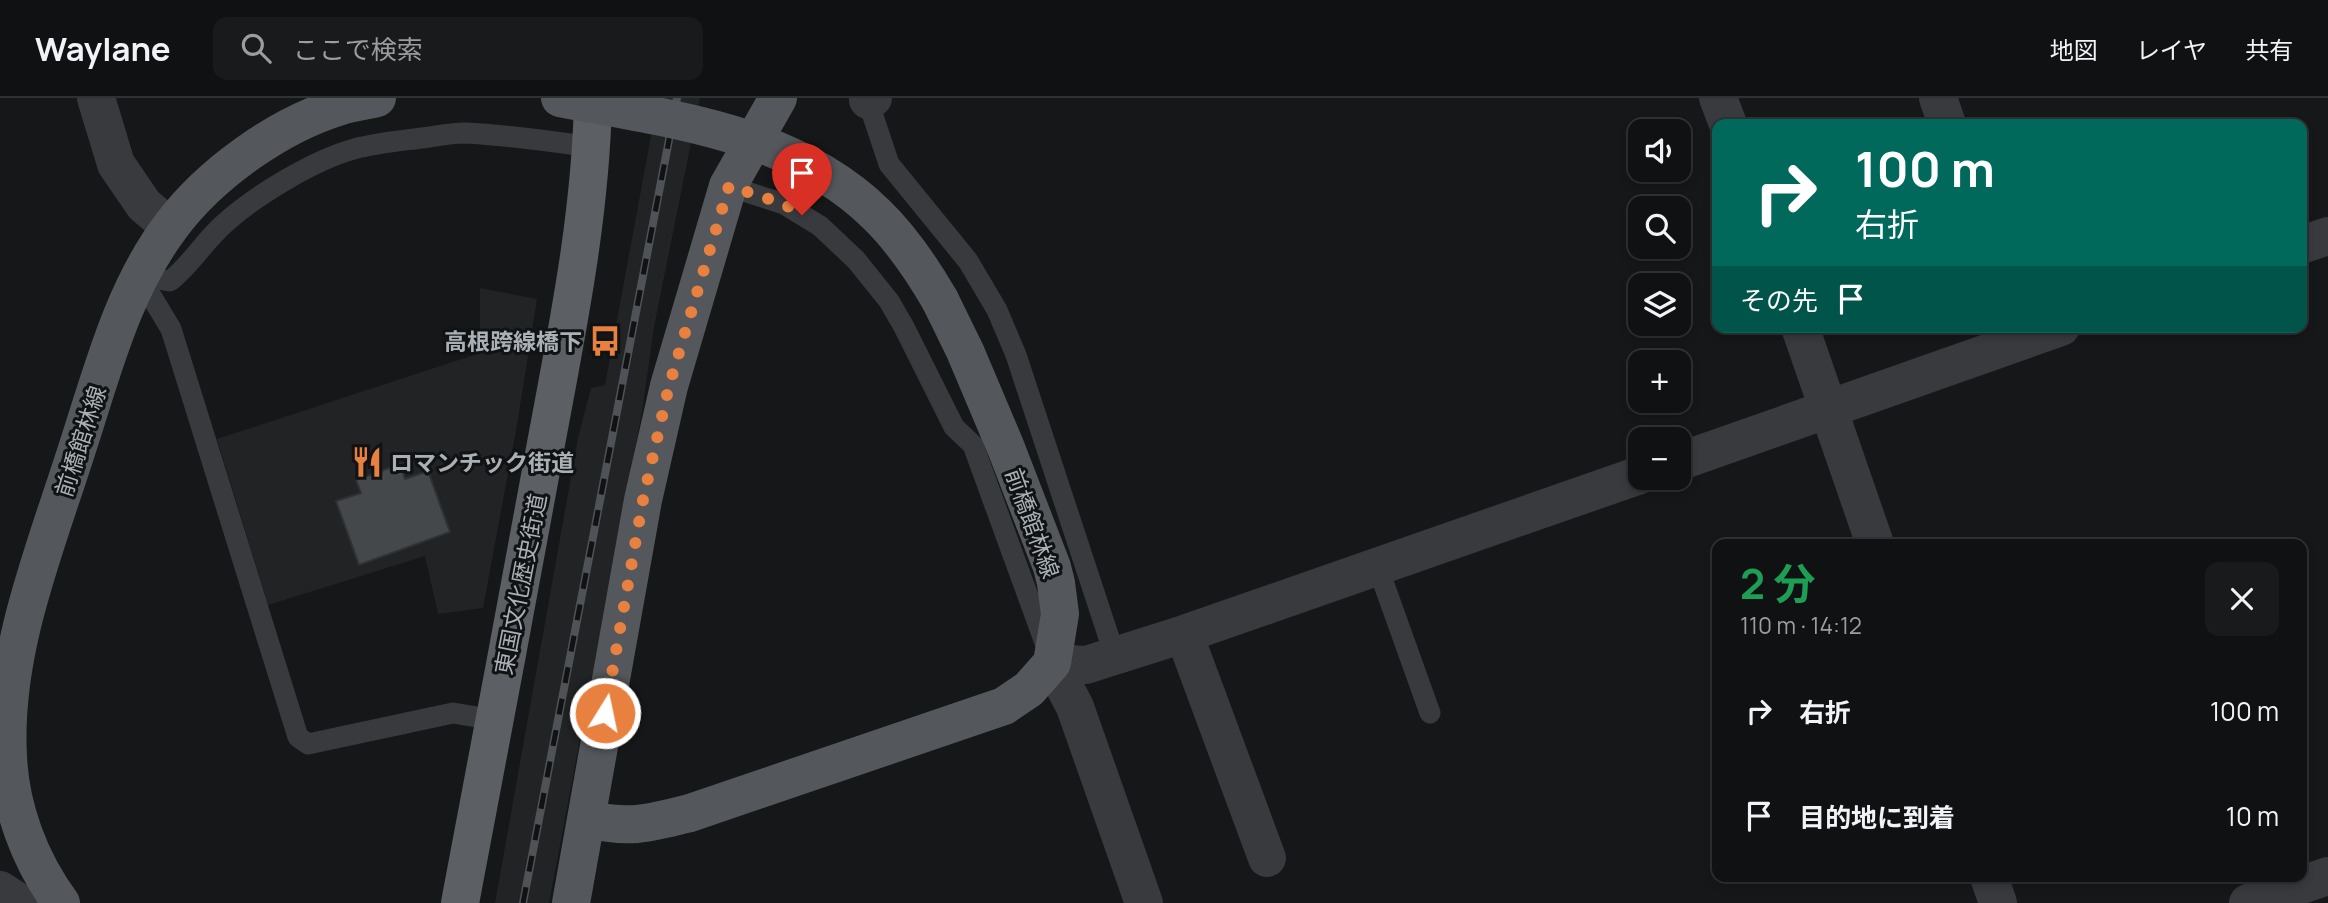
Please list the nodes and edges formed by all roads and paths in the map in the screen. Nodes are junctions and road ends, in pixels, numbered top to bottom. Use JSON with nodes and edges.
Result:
{"nodes":[{"id":1,"x":96,"y":98,"type":"edge"},
{"id":2,"x":377,"y":98,"type":"edge"},
{"id":3,"x":560,"y":98,"type":"edge"},
{"id":4,"x":593,"y":98,"type":"edge"},
{"id":5,"x":778,"y":98,"type":"edge"},
{"id":6,"x":1718,"y":98,"type":"edge"},
{"id":7,"x":1938,"y":98,"type":"edge"},
{"id":8,"x":869,"y":99,"type":"edge"},
{"id":9,"x":1726,"y":119,"type":"edge"},
{"id":10,"x":1945,"y":119,"type":"edge"},
{"id":11,"x":592,"y":147,"type":"junction"},
{"id":12,"x":729,"y":186,"type":"junction"},
{"id":13,"x":170,"y":227,"type":"junction"},
{"id":14,"x":2328,"y":236,"type":"edge"},
{"id":15,"x":2307,"y":243,"type":"edge"},
{"id":16,"x":139,"y":276,"type":"junction"},
{"id":17,"x":1802,"y":333,"type":"edge"},
{"id":18,"x":2019,"y":334,"type":"edge"},
{"id":19,"x":1828,"y":410,"type":"junction"},
{"id":20,"x":1691,"y":457,"type":"edge"},
{"id":21,"x":1628,"y":479,"type":"edge"},
{"id":22,"x":1873,"y":539,"type":"edge"},
{"id":23,"x":1377,"y":565,"type":"junction"},
{"id":24,"x":1184,"y":634,"type":"junction"},
{"id":25,"x":1115,"y":656,"type":"junction"},
{"id":26,"x":1052,"y":663,"type":"junction"},
{"id":27,"x":1430,"y":713,"type":"dead end"},
{"id":28,"x":495,"y":720,"type":"junction"},
{"id":29,"x":5,"y":784,"type":"edge"},
{"id":30,"x":586,"y":819,"type":"junction"},
{"id":31,"x":1267,"y":858,"type":"dead end"},
{"id":32,"x":2328,"y":876,"type":"edge"},
{"id":33,"x":1991,"y":882,"type":"edge"},
{"id":34,"x":0,"y":890,"type":"edge"},
{"id":35,"x":20,"y":903,"type":"edge"},
{"id":36,"x":61,"y":903,"type":"edge"},
{"id":37,"x":460,"y":903,"type":"edge"},
{"id":38,"x":571,"y":903,"type":"edge"},
{"id":39,"x":1143,"y":903,"type":"edge"},
{"id":40,"x":1998,"y":903,"type":"edge"},
{"id":41,"x":2248,"y":903,"type":"edge"}],
"edges":[{"from":1,"to":13,"type":"street"},
{"from":2,"to":13,"type":"main road","name":"前橋館林線"},
{"from":3,"to":26,"type":"main road","name":"前橋館林線","bridge":true},
{"from":4,"to":11,"type":"highway","name":"東国文化歴史街道"},
{"from":5,"to":12,"type":"main road"},
{"from":6,"to":9,"type":"street"},
{"from":7,"to":10,"type":"street"},
{"from":8,"to":25,"type":"lane"},
{"from":11,"to":16,"type":"lane"},
{"from":11,"to":28,"type":"highway","name":"東国文化歴史街道"},
{"from":12,"to":26,"type":"lane"},
{"from":12,"to":30,"type":"main road"},
{"from":13,"to":16,"type":"main road","name":"前橋館林線"},
{"from":14,"to":15,"type":"street"},
{"from":16,"to":28,"type":"lane"},
{"from":16,"to":29,"type":"main road","name":"前橋館林線"},
{"from":17,"to":19,"type":"street"},
{"from":18,"to":19,"type":"street"},
{"from":19,"to":20,"type":"street"},
{"from":19,"to":22,"type":"street"},
{"from":21,"to":23,"type":"street"},
{"from":23,"to":24,"type":"street"},
{"from":23,"to":27,"type":"lane"},
{"from":24,"to":25,"type":"street"},
{"from":24,"to":31,"type":"street"},
{"from":25,"to":26,"type":"street"},
{"from":26,"to":30,"type":"main road"},
{"from":26,"to":39,"type":"street"},
{"from":28,"to":37,"type":"highway","name":"東国文化歴史街道"},
{"from":29,"to":36,"type":"main road","name":"前橋館林線"},
{"from":30,"to":38,"type":"main road"},
{"from":32,"to":41,"type":"street"},
{"from":33,"to":40,"type":"street"},
{"from":34,"to":35,"type":"street"}]}
